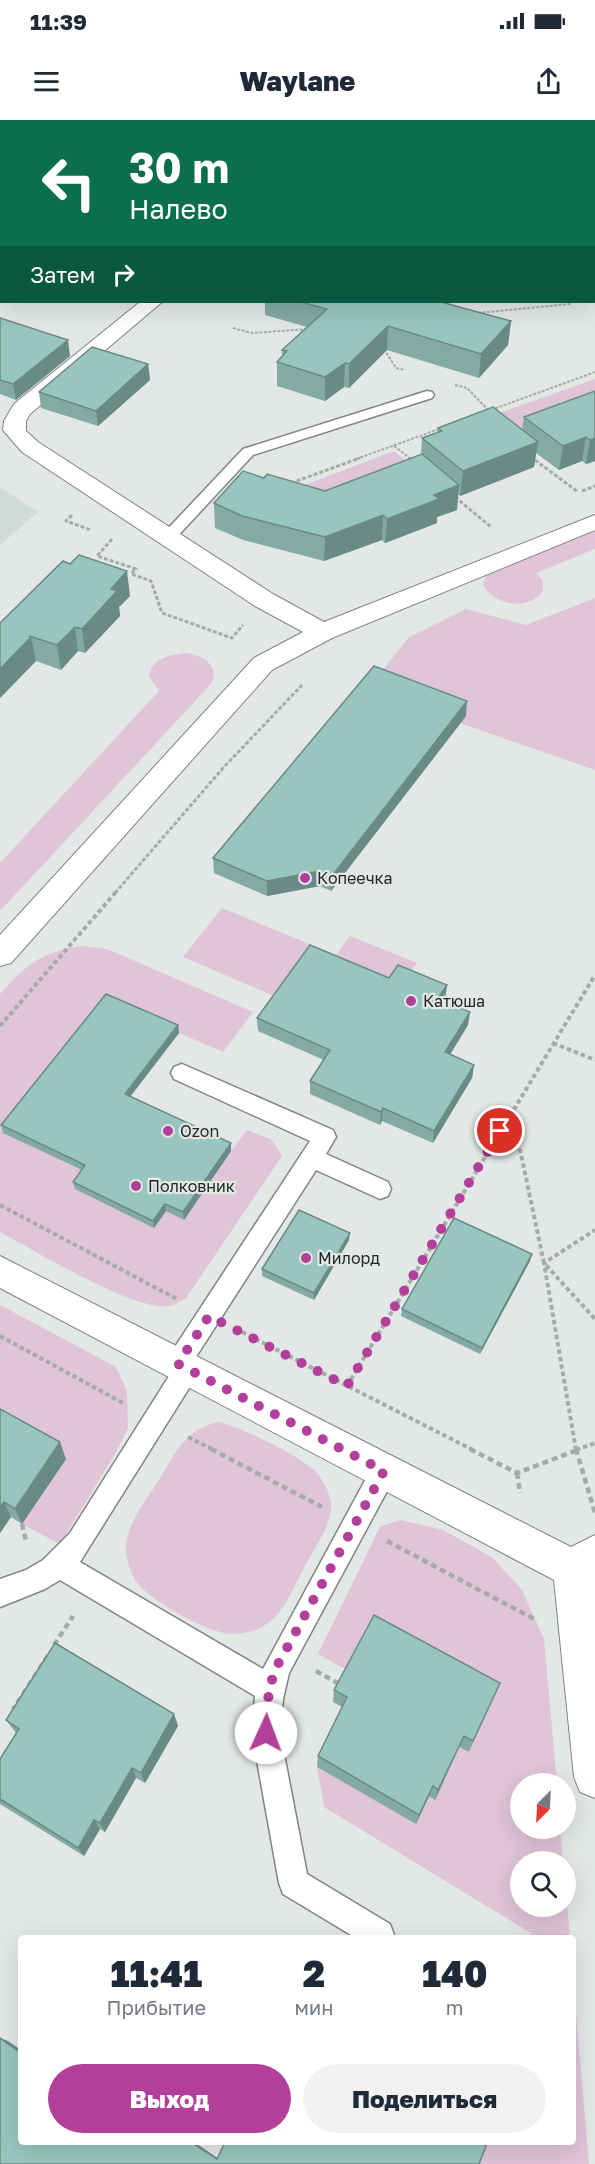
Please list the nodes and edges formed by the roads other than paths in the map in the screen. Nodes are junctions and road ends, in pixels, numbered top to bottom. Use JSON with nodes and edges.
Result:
{"nodes":[{"id":1,"x":151,"y":303,"type":"edge"},
{"id":2,"x":427,"y":395,"type":"dead end"},
{"id":3,"x":595,"y":522,"type":"edge"},
{"id":4,"x":168,"y":537,"type":"junction"},
{"id":5,"x":323,"y":632,"type":"junction"},
{"id":6,"x":0,"y":955,"type":"edge"},
{"id":7,"x":182,"y":1073,"type":"dead end"},
{"id":8,"x":311,"y":1158,"type":"junction"},
{"id":9,"x":380,"y":1189,"type":"dead end"},
{"id":10,"x":0,"y":1271,"type":"edge"},
{"id":11,"x":182,"y":1366,"type":"junction"},
{"id":12,"x":384,"y":1471,"type":"junction"},
{"id":13,"x":584,"y":1562,"type":"edge"},
{"id":14,"x":60,"y":1565,"type":"junction"},
{"id":15,"x":0,"y":1593,"type":"edge"},
{"id":16,"x":269,"y":1688,"type":"junction"},
{"id":17,"x":595,"y":1777,"type":"edge"},
{"id":18,"x":379,"y":1935,"type":"dead end"}],
"edges":[{"from":1,"to":4,"type":"street"},
{"from":2,"to":4,"type":"lane"},
{"from":3,"to":5,"type":"street"},
{"from":4,"to":5,"type":"street"},
{"from":5,"to":6,"type":"street"},
{"from":7,"to":8,"type":"lane"},
{"from":8,"to":9,"type":"lane"},
{"from":8,"to":11,"type":"lane"},
{"from":10,"to":11,"type":"street"},
{"from":11,"to":12,"type":"street"},
{"from":11,"to":14,"type":"lane"},
{"from":12,"to":13,"type":"street"},
{"from":12,"to":16,"type":"lane"},
{"from":13,"to":17,"type":"street"},
{"from":14,"to":15,"type":"lane"},
{"from":14,"to":16,"type":"lane"},
{"from":16,"to":18,"type":"lane"}]}
